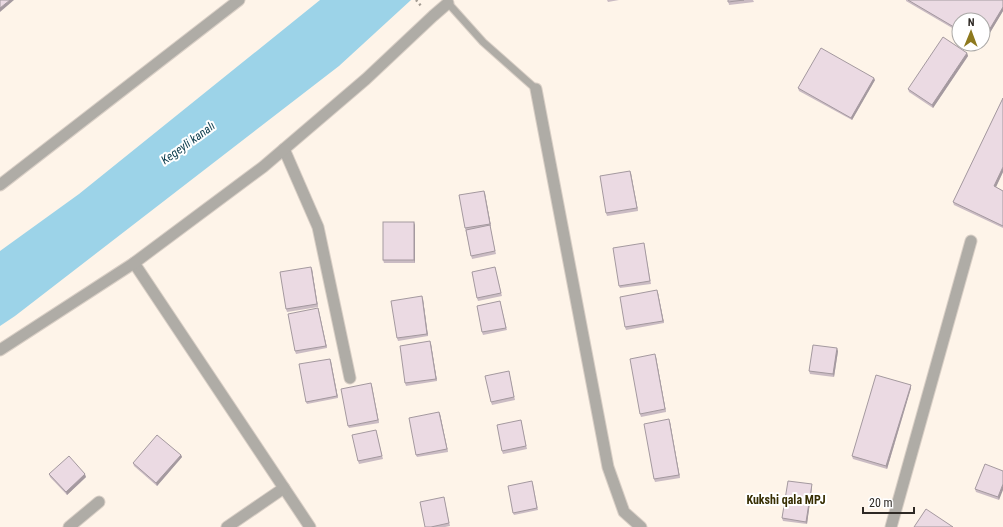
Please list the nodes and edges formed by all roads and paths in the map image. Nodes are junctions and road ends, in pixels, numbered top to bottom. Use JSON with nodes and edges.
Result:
{"nodes":[{"id":1,"x":239,"y":0,"type":"edge"},
{"id":2,"x":416,"y":0,"type":"edge"},
{"id":3,"x":448,"y":3,"type":"joint"},
{"id":4,"x":421,"y":6,"type":"dead end"},
{"id":5,"x":536,"y":89,"type":"joint"},
{"id":6,"x":284,"y":149,"type":"junction"},
{"id":7,"x":0,"y":185,"type":"edge"},
{"id":8,"x":971,"y":241,"type":"dead end"},
{"id":9,"x":134,"y":263,"type":"junction"},
{"id":10,"x":0,"y":350,"type":"edge"},
{"id":11,"x":350,"y":378,"type":"dead end"},
{"id":12,"x":284,"y":488,"type":"junction"},
{"id":13,"x":99,"y":502,"type":"dead end"},
{"id":14,"x":69,"y":527,"type":"edge"},
{"id":15,"x":227,"y":527,"type":"edge"},
{"id":16,"x":310,"y":527,"type":"edge"},
{"id":17,"x":641,"y":527,"type":"edge"},
{"id":18,"x":891,"y":527,"type":"edge"}],
"edges":[{"from":1,"to":7,"type":"street"},
{"from":2,"to":4,"type":"path"},
{"from":3,"to":5,"type":"lane"},
{"from":3,"to":6,"type":"street"},
{"from":5,"to":17,"type":"street"},
{"from":6,"to":9,"type":"street"},
{"from":6,"to":11,"type":"street"},
{"from":8,"to":18,"type":"street"},
{"from":9,"to":10,"type":"street"},
{"from":9,"to":12,"type":"street"},
{"from":12,"to":15,"type":"street"},
{"from":12,"to":16,"type":"street"},
{"from":13,"to":14,"type":"street"}]}
